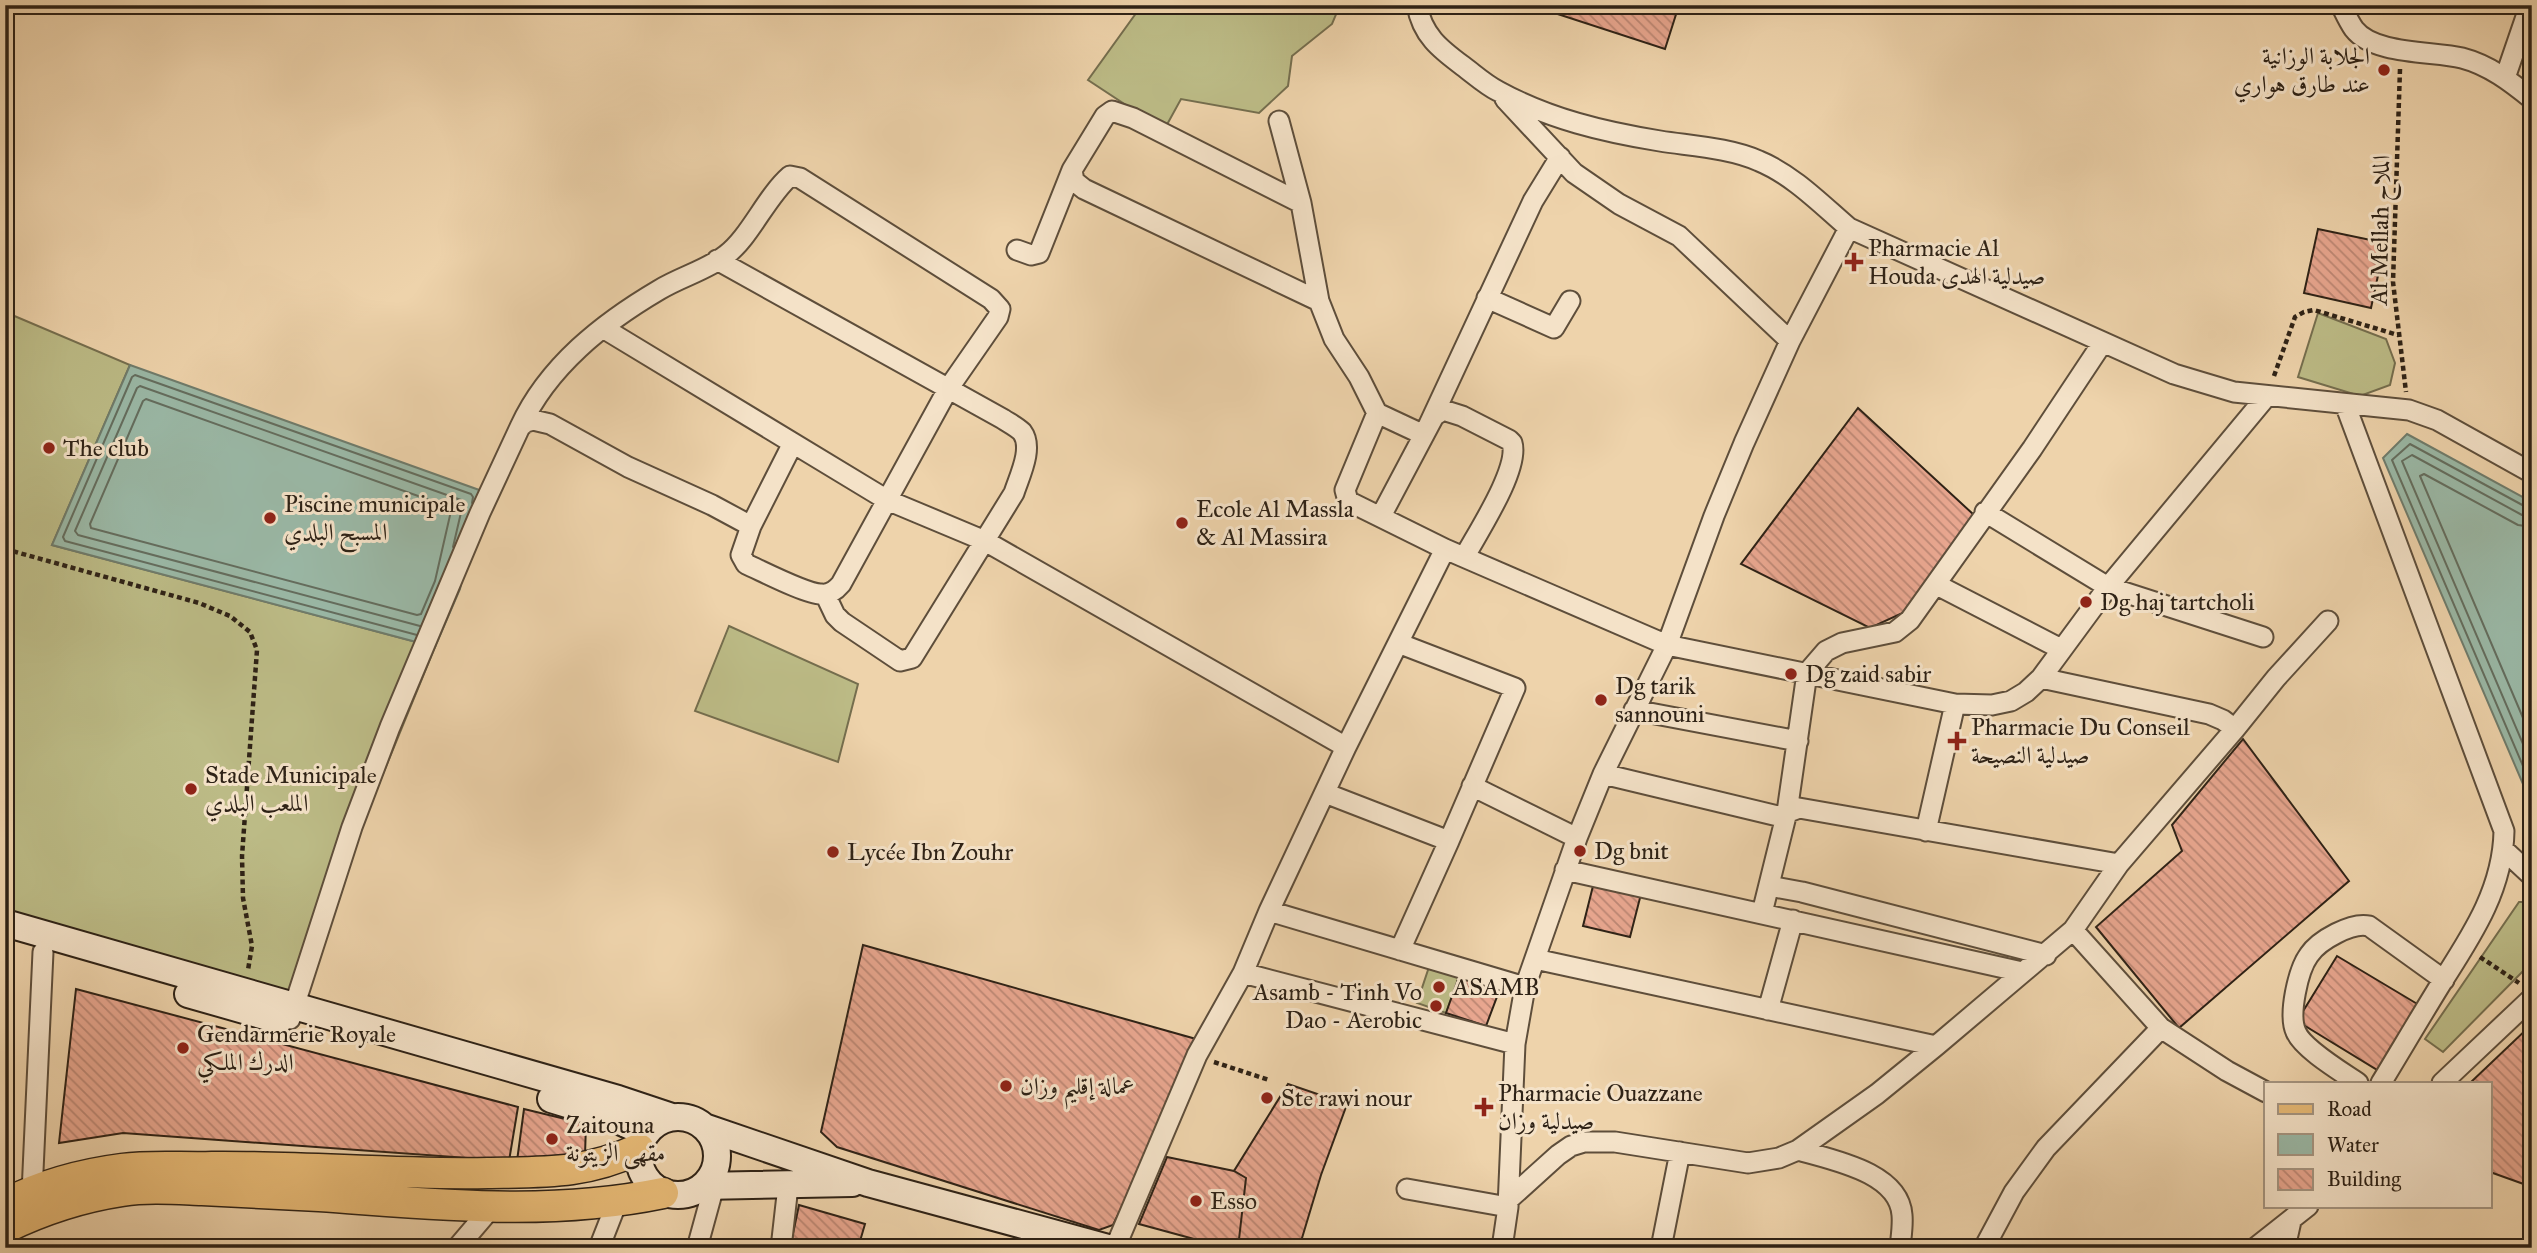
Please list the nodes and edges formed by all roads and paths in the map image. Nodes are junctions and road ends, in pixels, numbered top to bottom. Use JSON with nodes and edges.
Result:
{"nodes":[{"id":1,"x":1417,"y":5,"type":"edge"},
{"id":2,"x":2341,"y":5,"type":"edge"},
{"id":3,"x":2530,"y":5,"type":"edge"},
{"id":4,"x":2401,"y":50,"type":"junction"},
{"id":5,"x":2505,"y":78,"type":"junction"},
{"id":6,"x":1496,"y":90,"type":"junction"},
{"id":7,"x":2532,"y":99,"type":"edge"},
{"id":8,"x":1279,"y":121,"type":"dead end"},
{"id":9,"x":1560,"y":157,"type":"junction"},
{"id":10,"x":1072,"y":170,"type":"junction"},
{"id":11,"x":1301,"y":203,"type":"junction"},
{"id":12,"x":1849,"y":228,"type":"junction"},
{"id":13,"x":1017,"y":250,"type":"dead end"},
{"id":14,"x":718,"y":260,"type":"junction"},
{"id":15,"x":1487,"y":298,"type":"junction"},
{"id":16,"x":1319,"y":301,"type":"junction"},
{"id":17,"x":1570,"y":301,"type":"dead end"},
{"id":18,"x":603,"y":328,"type":"junction"},
{"id":19,"x":2398,"y":335,"type":"junction"},
{"id":20,"x":1790,"y":341,"type":"junction"},
{"id":21,"x":2103,"y":342,"type":"junction"},
{"id":22,"x":948,"y":389,"type":"junction"},
{"id":23,"x":2266,"y":397,"type":"junction"},
{"id":24,"x":2345,"y":404,"type":"junction"},
{"id":25,"x":2409,"y":410,"type":"junction"},
{"id":26,"x":1377,"y":413,"type":"junction"},
{"id":27,"x":520,"y":427,"type":"junction"},
{"id":28,"x":1424,"y":435,"type":"junction"},
{"id":29,"x":793,"y":443,"type":"junction"},
{"id":30,"x":2532,"y":472,"type":"edge"},
{"id":31,"x":887,"y":500,"type":"junction"},
{"id":32,"x":1985,"y":512,"type":"junction"},
{"id":33,"x":1381,"y":516,"type":"junction"},
{"id":34,"x":751,"y":526,"type":"junction"},
{"id":35,"x":985,"y":541,"type":"junction"},
{"id":36,"x":5,"y":549,"type":"edge"},
{"id":37,"x":1445,"y":549,"type":"junction"},
{"id":38,"x":1465,"y":556,"type":"junction"},
{"id":39,"x":1937,"y":585,"type":"junction"},
{"id":40,"x":2108,"y":587,"type":"junction"},
{"id":41,"x":825,"y":594,"type":"junction"},
{"id":42,"x":2328,"y":621,"type":"dead end"},
{"id":43,"x":2263,"y":637,"type":"dead end"},
{"id":44,"x":1398,"y":643,"type":"junction"},
{"id":45,"x":1667,"y":645,"type":"junction"},
{"id":46,"x":2061,"y":649,"type":"junction"},
{"id":47,"x":1807,"y":673,"type":"junction"},
{"id":48,"x":2041,"y":678,"type":"junction"},
{"id":49,"x":1955,"y":704,"type":"junction"},
{"id":50,"x":1634,"y":710,"type":"junction"},
{"id":51,"x":2235,"y":729,"type":"junction"},
{"id":52,"x":1797,"y":741,"type":"junction"},
{"id":53,"x":1346,"y":747,"type":"junction"},
{"id":54,"x":1602,"y":774,"type":"junction"},
{"id":55,"x":1472,"y":786,"type":"junction"},
{"id":56,"x":1325,"y":793,"type":"junction"},
{"id":57,"x":1787,"y":812,"type":"junction"},
{"id":58,"x":1926,"y":831,"type":"junction"},
{"id":59,"x":1577,"y":838,"type":"junction"},
{"id":60,"x":1448,"y":841,"type":"junction"},
{"id":61,"x":2504,"y":849,"type":"junction"},
{"id":62,"x":2119,"y":864,"type":"junction"},
{"id":63,"x":1565,"y":870,"type":"junction"},
{"id":64,"x":2532,"y":876,"type":"edge"},
{"id":65,"x":1769,"y":886,"type":"junction"},
{"id":66,"x":1269,"y":911,"type":"junction"},
{"id":67,"x":1762,"y":914,"type":"junction"},
{"id":68,"x":1793,"y":920,"type":"junction"},
{"id":69,"x":5,"y":923,"type":"edge"},
{"id":70,"x":2073,"y":930,"type":"junction"},
{"id":71,"x":5,"y":941,"type":"edge"},
{"id":72,"x":2465,"y":948,"type":"junction"},
{"id":73,"x":1400,"y":950,"type":"junction"},
{"id":74,"x":43,"y":952,"type":"junction"},
{"id":75,"x":2046,"y":955,"type":"junction"},
{"id":76,"x":1535,"y":959,"type":"junction"},
{"id":77,"x":2022,"y":972,"type":"junction"},
{"id":78,"x":1243,"y":974,"type":"junction"},
{"id":79,"x":2444,"y":980,"type":"junction"},
{"id":80,"x":1525,"y":987,"type":"junction"},
{"id":81,"x":246,"y":991,"type":"junction"},
{"id":82,"x":2526,"y":991,"type":"edge"},
{"id":83,"x":1768,"y":1010,"type":"junction"},
{"id":84,"x":291,"y":1015,"type":"junction"},
{"id":85,"x":2161,"y":1028,"type":"junction"},
{"id":86,"x":1514,"y":1044,"type":"junction"},
{"id":87,"x":1936,"y":1046,"type":"junction"},
{"id":88,"x":1230,"y":1068,"type":"dead end"},
{"id":89,"x":1269,"y":1080,"type":"dead end"},
{"id":90,"x":2357,"y":1082,"type":"edge"},
{"id":91,"x":2382,"y":1082,"type":"edge"},
{"id":92,"x":2443,"y":1082,"type":"edge"},
{"id":93,"x":2264,"y":1091,"type":"edge"},
{"id":94,"x":672,"y":1117,"type":"junction"},
{"id":95,"x":704,"y":1127,"type":"junction"},
{"id":96,"x":642,"y":1141,"type":"junction"},
{"id":97,"x":1798,"y":1150,"type":"junction"},
{"id":98,"x":1680,"y":1152,"type":"junction"},
{"id":99,"x":868,"y":1183,"type":"junction"},
{"id":100,"x":708,"y":1186,"type":"junction"},
{"id":101,"x":788,"y":1186,"type":"junction"},
{"id":102,"x":1408,"y":1189,"type":"dead end"},
{"id":103,"x":663,"y":1193,"type":"junction"},
{"id":104,"x":18,"y":1199,"type":"edge"},
{"id":105,"x":617,"y":1202,"type":"junction"},
{"id":106,"x":1507,"y":1204,"type":"junction"},
{"id":107,"x":491,"y":1208,"type":"junction"},
{"id":108,"x":2306,"y":1208,"type":"edge"},
{"id":109,"x":2291,"y":1221,"type":"junction"},
{"id":110,"x":5,"y":1227,"type":"edge"},
{"id":111,"x":457,"y":1248,"type":"edge"},
{"id":112,"x":599,"y":1248,"type":"edge"},
{"id":113,"x":697,"y":1248,"type":"edge"},
{"id":114,"x":781,"y":1248,"type":"edge"},
{"id":115,"x":1108,"y":1248,"type":"edge"},
{"id":116,"x":1115,"y":1248,"type":"edge"},
{"id":117,"x":1503,"y":1248,"type":"edge"},
{"id":118,"x":1661,"y":1248,"type":"edge"},
{"id":119,"x":1900,"y":1248,"type":"edge"},
{"id":120,"x":1984,"y":1248,"type":"edge"},
{"id":121,"x":2255,"y":1248,"type":"edge"},
{"id":122,"x":2285,"y":1248,"type":"edge"}],
"edges":[{"from":1,"to":6,"type":"street"},
{"from":2,"to":4,"type":"street"},
{"from":3,"to":5,"type":"street"},
{"from":4,"to":5,"type":"street"},
{"from":4,"to":19,"type":"path","name":"Al Mellah الملاح"},
{"from":5,"to":7,"type":"street"},
{"from":6,"to":9,"type":"street"},
{"from":6,"to":12,"type":"street"},
{"from":8,"to":11,"type":"street"},
{"from":9,"to":15,"type":"street"},
{"from":9,"to":20,"type":"street"},
{"from":10,"to":11,"type":"street"},
{"from":10,"to":13,"type":"street"},
{"from":10,"to":16,"type":"street"},
{"from":11,"to":16,"type":"street"},
{"from":12,"to":20,"type":"street"},
{"from":12,"to":21,"type":"street"},
{"from":14,"to":18,"type":"street"},
{"from":14,"to":22,"type":"street"},
{"from":14,"to":22,"type":"street"},
{"from":15,"to":17,"type":"street"},
{"from":15,"to":28,"type":"street"},
{"from":16,"to":26,"type":"street"},
{"from":18,"to":27,"type":"street"},
{"from":18,"to":29,"type":"street"},
{"from":19,"to":23,"type":"path"},
{"from":19,"to":25,"type":"path","name":"Al Mellah الملاح"},
{"from":20,"to":45,"type":"street"},
{"from":21,"to":23,"type":"street"},
{"from":21,"to":32,"type":"street"},
{"from":22,"to":31,"type":"street"},
{"from":22,"to":35,"type":"street"},
{"from":23,"to":24,"type":"street"},
{"from":23,"to":40,"type":"street"},
{"from":24,"to":25,"type":"street"},
{"from":24,"to":61,"type":"street"},
{"from":25,"to":30,"type":"street"},
{"from":26,"to":28,"type":"street"},
{"from":26,"to":33,"type":"street"},
{"from":27,"to":34,"type":"street"},
{"from":27,"to":84,"type":"street"},
{"from":28,"to":33,"type":"street"},
{"from":28,"to":38,"type":"street"},
{"from":29,"to":31,"type":"street"},
{"from":29,"to":34,"type":"street"},
{"from":31,"to":35,"type":"street"},
{"from":31,"to":41,"type":"street"},
{"from":32,"to":39,"type":"street"},
{"from":32,"to":40,"type":"street"},
{"from":33,"to":37,"type":"street"},
{"from":34,"to":41,"type":"street"},
{"from":35,"to":41,"type":"street"},
{"from":35,"to":53,"type":"street"},
{"from":36,"to":81,"type":"path"},
{"from":37,"to":38,"type":"street"},
{"from":37,"to":44,"type":"street"},
{"from":38,"to":45,"type":"street"},
{"from":39,"to":46,"type":"street"},
{"from":39,"to":47,"type":"street"},
{"from":40,"to":43,"type":"street"},
{"from":40,"to":46,"type":"street"},
{"from":42,"to":51,"type":"street"},
{"from":44,"to":53,"type":"street"},
{"from":44,"to":55,"type":"street"},
{"from":45,"to":47,"type":"street"},
{"from":45,"to":50,"type":"street"},
{"from":46,"to":48,"type":"street"},
{"from":47,"to":49,"type":"street"},
{"from":47,"to":52,"type":"street"},
{"from":48,"to":49,"type":"street"},
{"from":48,"to":51,"type":"street"},
{"from":49,"to":58,"type":"street"},
{"from":50,"to":52,"type":"street"},
{"from":50,"to":54,"type":"street"},
{"from":51,"to":62,"type":"street"},
{"from":52,"to":57,"type":"street"},
{"from":53,"to":56,"type":"street"},
{"from":54,"to":57,"type":"street"},
{"from":54,"to":59,"type":"street"},
{"from":55,"to":59,"type":"street"},
{"from":55,"to":60,"type":"street"},
{"from":56,"to":60,"type":"street"},
{"from":56,"to":66,"type":"street"},
{"from":57,"to":58,"type":"street"},
{"from":57,"to":65,"type":"street"},
{"from":58,"to":62,"type":"street"},
{"from":59,"to":63,"type":"street"},
{"from":60,"to":73,"type":"street"},
{"from":61,"to":64,"type":"street"},
{"from":61,"to":72,"type":"street"},
{"from":62,"to":70,"type":"street"},
{"from":63,"to":67,"type":"street"},
{"from":63,"to":76,"type":"street"},
{"from":65,"to":67,"type":"street"},
{"from":65,"to":75,"type":"street"},
{"from":66,"to":73,"type":"street"},
{"from":66,"to":78,"type":"street"},
{"from":67,"to":68,"type":"street"},
{"from":68,"to":77,"type":"street"},
{"from":68,"to":83,"type":"street"},
{"from":69,"to":81,"type":"main road"},
{"from":70,"to":75,"type":"street"},
{"from":70,"to":85,"type":"street"},
{"from":71,"to":74,"type":"main road"},
{"from":72,"to":79,"type":"street"},
{"from":72,"to":82,"type":"path"},
{"from":73,"to":80,"type":"street"},
{"from":74,"to":84,"type":"main road"},
{"from":74,"to":104,"type":"street"},
{"from":75,"to":77,"type":"street"},
{"from":76,"to":80,"type":"street"},
{"from":76,"to":83,"type":"street"},
{"from":77,"to":87,"type":"street"},
{"from":78,"to":86,"type":"street"},
{"from":78,"to":116,"type":"street"},
{"from":79,"to":90,"type":"street"},
{"from":79,"to":91,"type":"street"},
{"from":80,"to":86,"type":"street"},
{"from":81,"to":84,"type":"main road"},
{"from":82,"to":92,"type":"street"},
{"from":83,"to":87,"type":"street"},
{"from":84,"to":94,"type":"main road"},
{"from":84,"to":96,"type":"main road"},
{"from":85,"to":93,"type":"street"},
{"from":85,"to":120,"type":"street"},
{"from":86,"to":106,"type":"street"},
{"from":87,"to":97,"type":"street"},
{"from":88,"to":89,"type":"path"},
{"from":94,"to":95,"type":"main road"},
{"from":94,"to":96,"type":"main road"},
{"from":95,"to":99,"type":"main road"},
{"from":95,"to":100,"type":"main road"},
{"from":96,"to":103,"type":"main road"},
{"from":96,"to":104,"type":"main road"},
{"from":97,"to":98,"type":"street"},
{"from":97,"to":119,"type":"street"},
{"from":98,"to":106,"type":"street"},
{"from":98,"to":118,"type":"street"},
{"from":99,"to":101,"type":"main road"},
{"from":99,"to":115,"type":"main road"},
{"from":100,"to":101,"type":"main road"},
{"from":100,"to":103,"type":"main road"},
{"from":100,"to":113,"type":"street"},
{"from":101,"to":114,"type":"street"},
{"from":102,"to":106,"type":"street"},
{"from":103,"to":105,"type":"main road"},
{"from":105,"to":107,"type":"main road"},
{"from":105,"to":112,"type":"street"},
{"from":106,"to":117,"type":"street"},
{"from":107,"to":110,"type":"main road"},
{"from":107,"to":111,"type":"street"},
{"from":108,"to":109,"type":"street"},
{"from":109,"to":121,"type":"street"},
{"from":109,"to":122,"type":"street"}]}
